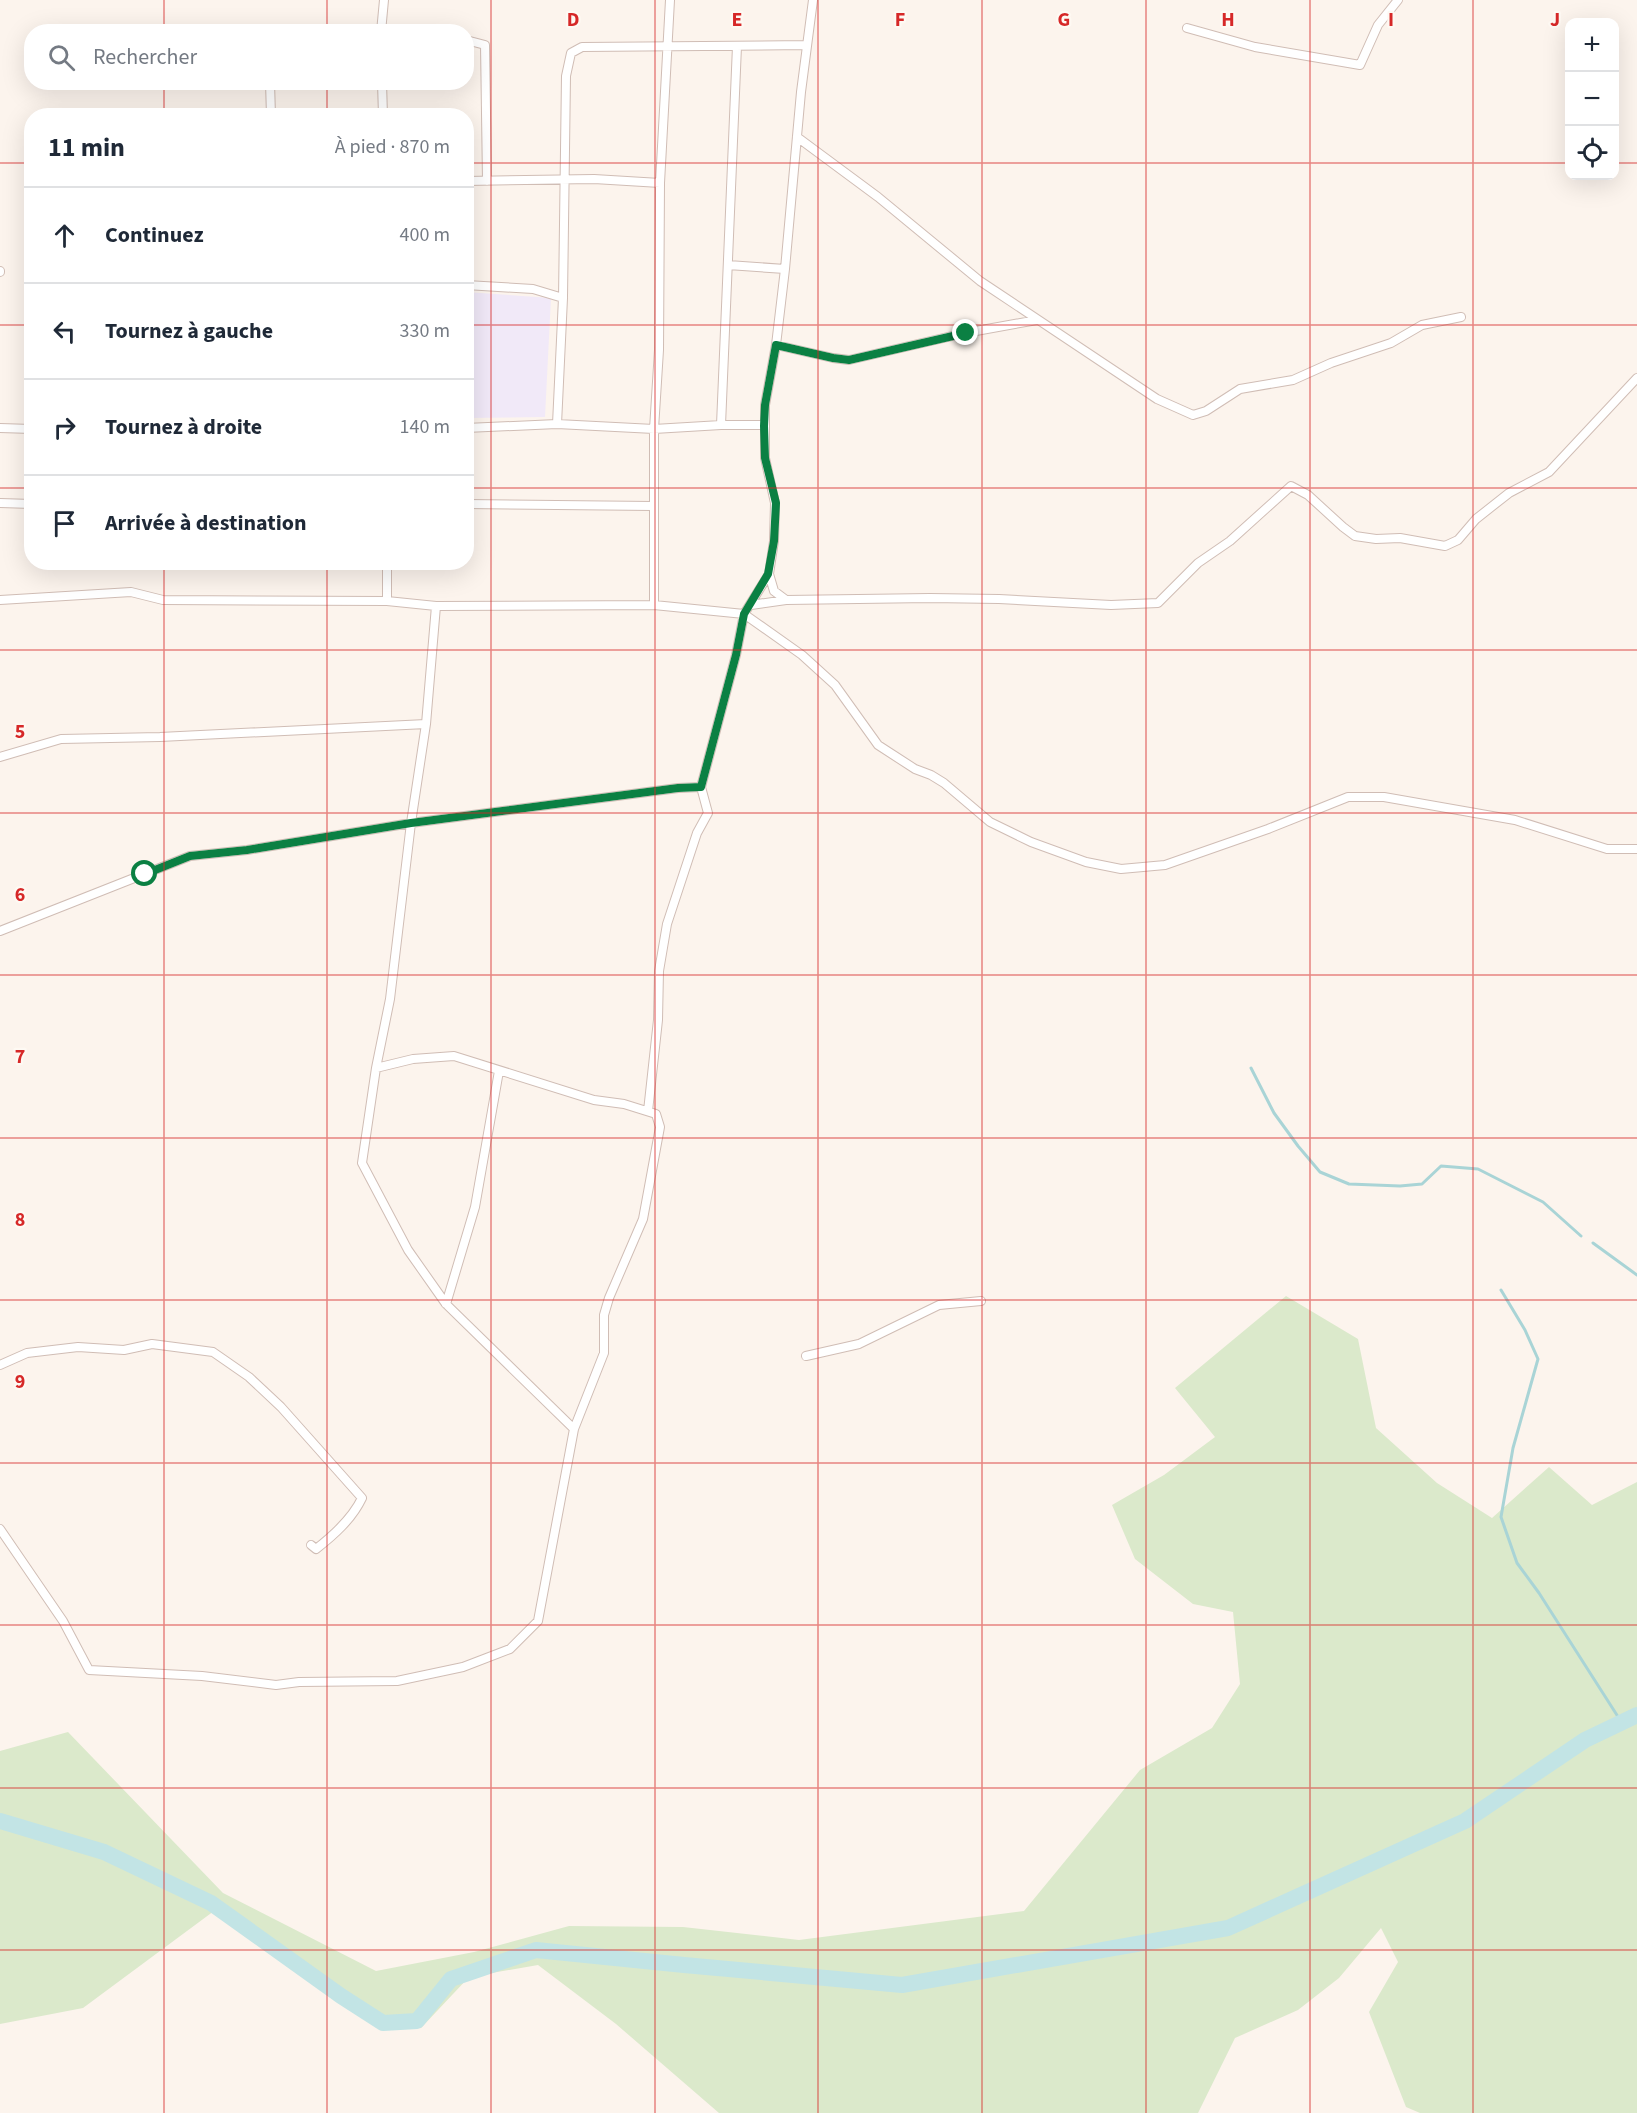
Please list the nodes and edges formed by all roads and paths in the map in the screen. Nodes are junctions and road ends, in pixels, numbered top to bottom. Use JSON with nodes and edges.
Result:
{"nodes":[{"id":1,"x":384,"y":0,"type":"edge"},
{"id":2,"x":670,"y":0,"type":"edge"},
{"id":3,"x":813,"y":0,"type":"edge"},
{"id":4,"x":1398,"y":0,"type":"edge"},
{"id":5,"x":382,"y":24,"type":"edge"},
{"id":6,"x":1187,"y":28,"type":"dead end"},
{"id":7,"x":474,"y":42,"type":"edge"},
{"id":8,"x":807,"y":45,"type":"junction"},
{"id":9,"x":737,"y":46,"type":"junction"},
{"id":10,"x":666,"y":48,"type":"junction"},
{"id":11,"x":270,"y":90,"type":"edge"},
{"id":12,"x":382,"y":90,"type":"edge"},
{"id":13,"x":271,"y":108,"type":"edge"},
{"id":14,"x":383,"y":108,"type":"edge"},
{"id":15,"x":797,"y":137,"type":"junction"},
{"id":16,"x":564,"y":180,"type":"junction"},
{"id":17,"x":474,"y":181,"type":"edge"},
{"id":18,"x":487,"y":181,"type":"junction"},
{"id":19,"x":660,"y":183,"type":"junction"},
{"id":20,"x":728,"y":265,"type":"junction"},
{"id":21,"x":785,"y":269,"type":"junction"},
{"id":22,"x":474,"y":285,"type":"edge"},
{"id":23,"x":563,"y":298,"type":"junction"},
{"id":24,"x":1461,"y":317,"type":"dead end"},
{"id":25,"x":1037,"y":320,"type":"junction"},
{"id":26,"x":776,"y":345,"type":"junction"},
{"id":27,"x":1637,"y":378,"type":"edge"},
{"id":28,"x":557,"y":424,"type":"junction"},
{"id":29,"x":721,"y":425,"type":"junction"},
{"id":30,"x":764,"y":426,"type":"junction"},
{"id":31,"x":0,"y":428,"type":"edge"},
{"id":32,"x":474,"y":428,"type":"edge"},
{"id":33,"x":24,"y":429,"type":"edge"},
{"id":34,"x":654,"y":429,"type":"junction"},
{"id":35,"x":0,"y":503,"type":"edge"},
{"id":36,"x":24,"y":504,"type":"edge"},
{"id":37,"x":474,"y":504,"type":"edge"},
{"id":38,"x":653,"y":506,"type":"junction"},
{"id":39,"x":387,"y":570,"type":"edge"},
{"id":40,"x":768,"y":574,"type":"junction"},
{"id":41,"x":0,"y":600,"type":"edge"},
{"id":42,"x":786,"y":600,"type":"junction"},
{"id":43,"x":387,"y":601,"type":"junction"},
{"id":44,"x":654,"y":605,"type":"junction"},
{"id":45,"x":751,"y":605,"type":"junction"},
{"id":46,"x":436,"y":606,"type":"junction"},
{"id":47,"x":744,"y":614,"type":"junction"},
{"id":48,"x":426,"y":724,"type":"junction"},
{"id":49,"x":0,"y":757,"type":"edge"},
{"id":50,"x":701,"y":787,"type":"junction"},
{"id":51,"x":411,"y":823,"type":"junction"},
{"id":52,"x":1637,"y":849,"type":"edge"},
{"id":53,"x":0,"y":932,"type":"edge"},
{"id":54,"x":376,"y":1068,"type":"junction"},
{"id":55,"x":499,"y":1071,"type":"junction"},
{"id":56,"x":648,"y":1111,"type":"junction"},
{"id":57,"x":981,"y":1301,"type":"dead end"},
{"id":58,"x":446,"y":1304,"type":"junction"},
{"id":59,"x":806,"y":1356,"type":"dead end"},
{"id":60,"x":0,"y":1365,"type":"edge"},
{"id":61,"x":574,"y":1429,"type":"junction"},
{"id":62,"x":0,"y":1529,"type":"edge"},
{"id":63,"x":311,"y":1545,"type":"dead end"}],
"edges":[{"from":1,"to":5,"type":"street"},
{"from":2,"to":10,"type":"street"},
{"from":3,"to":8,"type":"street"},
{"from":4,"to":6,"type":"street"},
{"from":7,"to":18,"type":"street"},
{"from":8,"to":9,"type":"street"},
{"from":8,"to":15,"type":"street"},
{"from":9,"to":10,"type":"street"},
{"from":9,"to":20,"type":"street"},
{"from":10,"to":16,"type":"street"},
{"from":10,"to":19,"type":"street"},
{"from":11,"to":13,"type":"street"},
{"from":12,"to":14,"type":"street"},
{"from":15,"to":21,"type":"street"},
{"from":15,"to":25,"type":"street"},
{"from":16,"to":18,"type":"street"},
{"from":16,"to":19,"type":"street"},
{"from":16,"to":23,"type":"street"},
{"from":17,"to":18,"type":"street"},
{"from":19,"to":34,"type":"street"},
{"from":20,"to":21,"type":"street"},
{"from":20,"to":29,"type":"street"},
{"from":21,"to":26,"type":"street"},
{"from":22,"to":23,"type":"street"},
{"from":23,"to":28,"type":"street"},
{"from":24,"to":25,"type":"street"},
{"from":25,"to":26,"type":"street"},
{"from":26,"to":30,"type":"street"},
{"from":27,"to":42,"type":"street"},
{"from":28,"to":32,"type":"street"},
{"from":28,"to":34,"type":"street"},
{"from":29,"to":30,"type":"street"},
{"from":29,"to":34,"type":"street"},
{"from":30,"to":40,"type":"street"},
{"from":31,"to":33,"type":"street"},
{"from":34,"to":38,"type":"street"},
{"from":35,"to":36,"type":"street"},
{"from":37,"to":38,"type":"street"},
{"from":38,"to":44,"type":"street"},
{"from":39,"to":43,"type":"street"},
{"from":40,"to":42,"type":"street"},
{"from":40,"to":45,"type":"street"},
{"from":41,"to":43,"type":"street"},
{"from":42,"to":45,"type":"street"},
{"from":43,"to":46,"type":"street"},
{"from":44,"to":46,"type":"street"},
{"from":44,"to":47,"type":"street"},
{"from":45,"to":47,"type":"street"},
{"from":46,"to":48,"type":"street"},
{"from":47,"to":50,"type":"street"},
{"from":47,"to":52,"type":"street"},
{"from":48,"to":49,"type":"street"},
{"from":48,"to":51,"type":"street"},
{"from":50,"to":51,"type":"street"},
{"from":50,"to":56,"type":"street"},
{"from":51,"to":53,"type":"street"},
{"from":51,"to":54,"type":"street"},
{"from":54,"to":55,"type":"street"},
{"from":54,"to":58,"type":"street"},
{"from":55,"to":56,"type":"street"},
{"from":55,"to":58,"type":"street"},
{"from":56,"to":61,"type":"street"},
{"from":57,"to":59,"type":"street"},
{"from":58,"to":61,"type":"street"},
{"from":60,"to":63,"type":"street"},
{"from":61,"to":62,"type":"street"}]}
